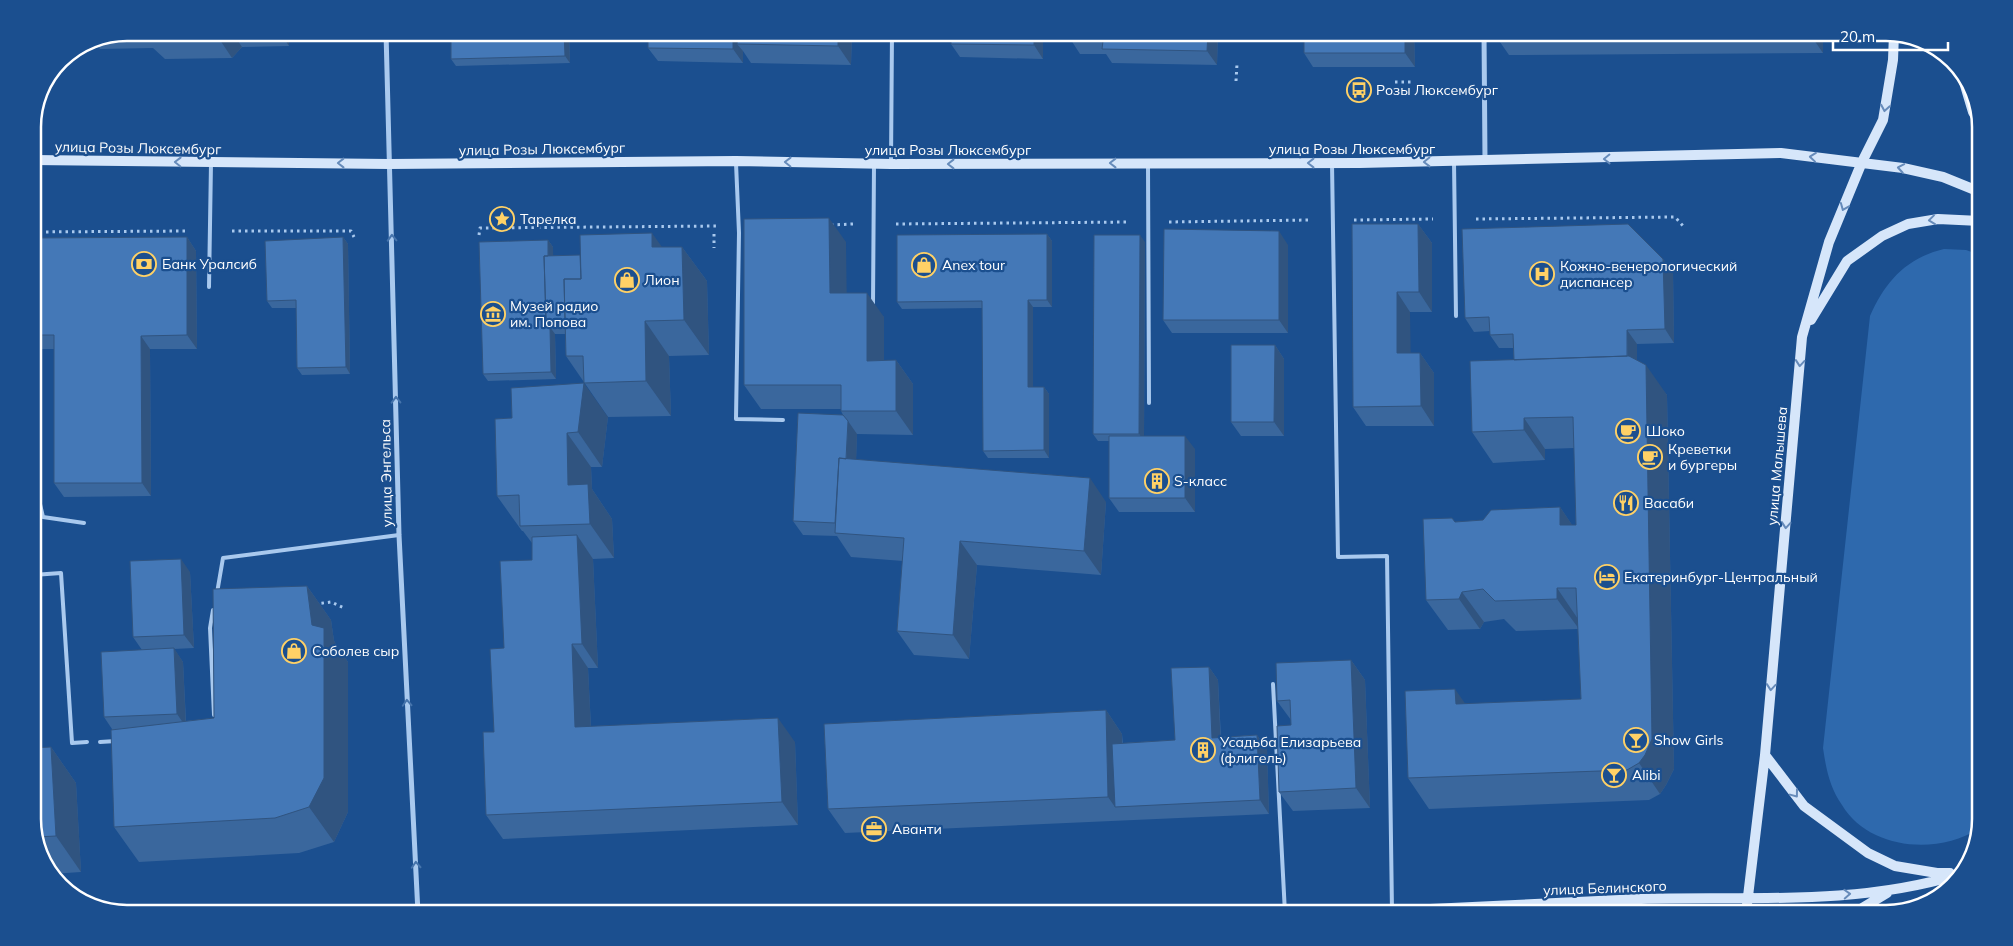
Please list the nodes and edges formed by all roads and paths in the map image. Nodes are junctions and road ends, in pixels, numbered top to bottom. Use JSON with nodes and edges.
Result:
{"nodes":[{"id":1,"x":386,"y":41,"type":"edge"},
{"id":2,"x":892,"y":41,"type":"edge"},
{"id":3,"x":1484,"y":41,"type":"edge"},
{"id":4,"x":1894,"y":42,"type":"edge"},
{"id":5,"x":1237,"y":64,"type":"dead end"},
{"id":6,"x":1236,"y":81,"type":"dead end"},
{"id":7,"x":1395,"y":82,"type":"dead end"},
{"id":8,"x":1411,"y":82,"type":"dead end"},
{"id":9,"x":41,"y":160,"type":"edge"},
{"id":10,"x":736,"y":161,"type":"junction"},
{"id":11,"x":1454,"y":162,"type":"junction"},
{"id":12,"x":1485,"y":162,"type":"junction"},
{"id":13,"x":1862,"y":162,"type":"junction"},
{"id":14,"x":211,"y":163,"type":"junction"},
{"id":15,"x":1148,"y":163,"type":"junction"},
{"id":16,"x":1332,"y":163,"type":"junction"},
{"id":17,"x":389,"y":164,"type":"junction"},
{"id":18,"x":874,"y":164,"type":"junction"},
{"id":19,"x":891,"y":164,"type":"junction"},
{"id":20,"x":1972,"y":189,"type":"edge"},
{"id":21,"x":1454,"y":219,"type":"junction"},
{"id":22,"x":1334,"y":220,"type":"junction"},
{"id":23,"x":1972,"y":221,"type":"edge"},
{"id":24,"x":1148,"y":222,"type":"junction"},
{"id":25,"x":874,"y":224,"type":"junction"},
{"id":26,"x":739,"y":225,"type":"junction"},
{"id":27,"x":826,"y":225,"type":"edge"},
{"id":28,"x":1684,"y":227,"type":"dead end"},
{"id":29,"x":479,"y":235,"type":"dead end"},
{"id":30,"x":209,"y":287,"type":"dead end"},
{"id":31,"x":873,"y":304,"type":"dead end"},
{"id":32,"x":1456,"y":316,"type":"dead end"},
{"id":33,"x":1802,"y":337,"type":"junction"},
{"id":34,"x":1149,"y":403,"type":"dead end"},
{"id":35,"x":783,"y":420,"type":"dead end"},
{"id":36,"x":41,"y":508,"type":"edge"},
{"id":37,"x":84,"y":523,"type":"dead end"},
{"id":38,"x":398,"y":535,"type":"junction"},
{"id":39,"x":41,"y":575,"type":"edge"},
{"id":40,"x":312,"y":605,"type":"dead end"},
{"id":41,"x":344,"y":608,"type":"dead end"},
{"id":42,"x":1273,"y":684,"type":"dead end"},
{"id":43,"x":214,"y":726,"type":"edge"},
{"id":44,"x":124,"y":740,"type":"edge"},
{"id":45,"x":87,"y":742,"type":"dead end"},
{"id":46,"x":100,"y":742,"type":"dead end"},
{"id":47,"x":1765,"y":755,"type":"junction"},
{"id":48,"x":1952,"y":873,"type":"edge"},
{"id":49,"x":1950,"y":875,"type":"edge"},
{"id":50,"x":1890,"y":892,"type":"junction"},
{"id":51,"x":1746,"y":900,"type":"junction"},
{"id":52,"x":418,"y":905,"type":"edge"},
{"id":53,"x":1285,"y":905,"type":"edge"},
{"id":54,"x":1392,"y":905,"type":"edge"},
{"id":55,"x":1527,"y":905,"type":"edge"},
{"id":56,"x":1746,"y":905,"type":"edge"},
{"id":57,"x":1869,"y":905,"type":"edge"}],
"edges":[{"from":1,"to":17,"type":"street","name":"улица Энгельса"},
{"from":2,"to":19,"type":"lane"},
{"from":3,"to":12,"type":"street"},
{"from":4,"to":13,"type":"main road","name":"улица Малышева","one_way":true},
{"from":5,"to":6,"type":"path"},
{"from":7,"to":8,"type":"path"},
{"from":14,"to":9,"type":"main road","name":"улица Розы Люксембург","one_way":true},
{"from":10,"to":17,"type":"main road","name":"улица Розы Люксембург"},
{"from":18,"to":10,"type":"main road","name":"улица Розы Люксембург","one_way":true},
{"from":10,"to":26,"type":"lane"},
{"from":11,"to":12,"type":"main road","name":"улица Розы Люксембург"},
{"from":11,"to":16,"type":"main road","name":"улица Розы Люксембург","one_way":true},
{"from":11,"to":21,"type":"lane"},
{"from":13,"to":12,"type":"main road","name":"улица Розы Люксембург","one_way":true},
{"from":20,"to":13,"type":"main road","name":"улица Розы Люксембург","one_way":true},
{"from":13,"to":33,"type":"main road","name":"улица Малышева","one_way":true},
{"from":17,"to":14,"type":"main road","name":"улица Розы Люксембург","one_way":true},
{"from":14,"to":30,"type":"lane"},
{"from":16,"to":15,"type":"main road","name":"улица Розы Люксембург","one_way":true},
{"from":15,"to":19,"type":"main road","name":"улица Розы Люксембург","one_way":true},
{"from":15,"to":24,"type":"lane"},
{"from":16,"to":22,"type":"lane"},
{"from":38,"to":17,"type":"street","name":"улица Энгельса","one_way":true},
{"from":18,"to":19,"type":"main road","name":"улица Розы Люксембург"},
{"from":18,"to":25,"type":"lane"},
{"from":21,"to":22,"type":"path"},
{"from":21,"to":28,"type":"path"},
{"from":21,"to":32,"type":"lane"},
{"from":22,"to":24,"type":"path"},
{"from":22,"to":54,"type":"lane"},
{"from":23,"to":33,"type":"main road","one_way":true},
{"from":24,"to":25,"type":"path"},
{"from":24,"to":34,"type":"lane"},
{"from":25,"to":27,"type":"path"},
{"from":25,"to":31,"type":"lane"},
{"from":26,"to":29,"type":"path"},
{"from":26,"to":35,"type":"lane"},
{"from":33,"to":47,"type":"main road","name":"улица Малышева","one_way":true},
{"from":36,"to":37,"type":"lane"},
{"from":38,"to":43,"type":"lane"},
{"from":52,"to":38,"type":"street","name":"улица Энгельса","one_way":true},
{"from":39,"to":45,"type":"lane"},
{"from":40,"to":41,"type":"path"},
{"from":42,"to":53,"type":"lane"},
{"from":44,"to":46,"type":"lane"},
{"from":47,"to":48,"type":"main road","one_way":true},
{"from":47,"to":51,"type":"main road","name":"улица Малышева"},
{"from":49,"to":50,"type":"main road"},
{"from":51,"to":50,"type":"main road","name":"улица Белинского","one_way":true},
{"from":50,"to":57,"type":"main road"},
{"from":51,"to":55,"type":"main road","name":"улица Белинского"},
{"from":51,"to":56,"type":"main road","name":"улица Малышева"}]}
